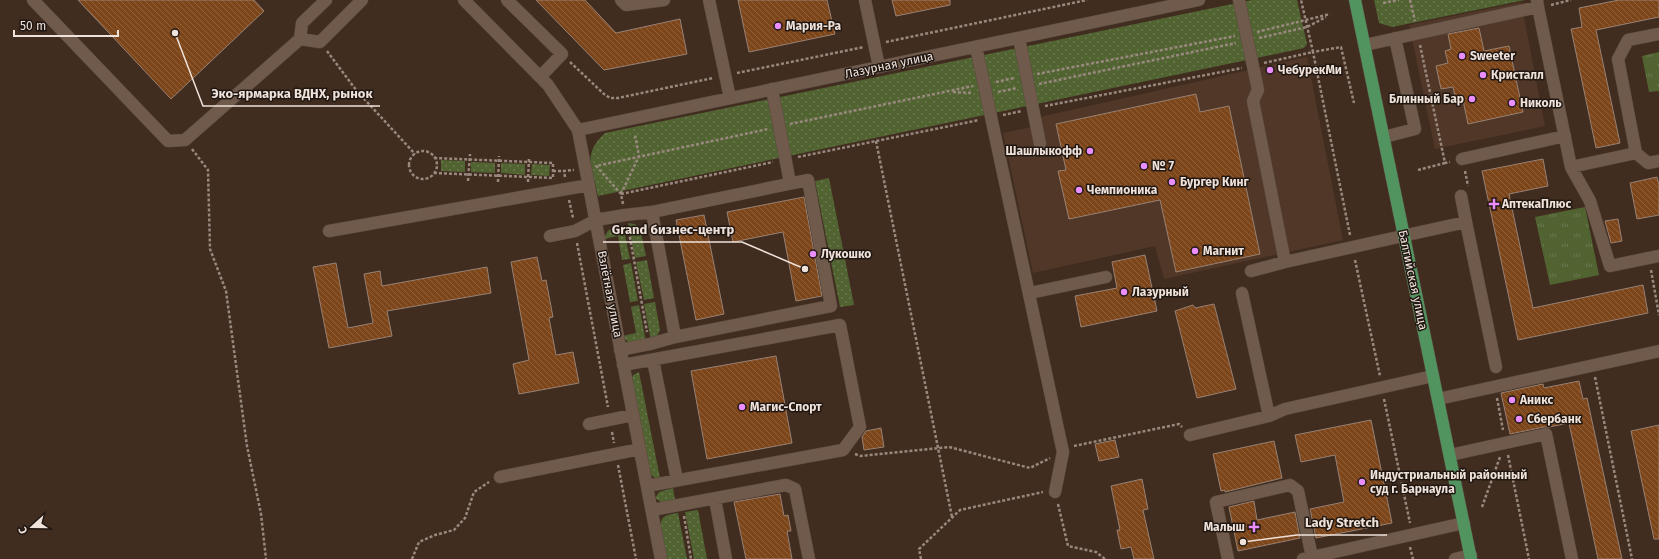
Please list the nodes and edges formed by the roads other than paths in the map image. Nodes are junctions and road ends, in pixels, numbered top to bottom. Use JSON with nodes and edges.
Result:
{"nodes":[{"id":1,"x":33,"y":0,"type":"edge"},
{"id":2,"x":362,"y":0,"type":"edge"},
{"id":3,"x":464,"y":0,"type":"edge"},
{"id":4,"x":507,"y":0,"type":"edge"},
{"id":5,"x":621,"y":0,"type":"edge"},
{"id":6,"x":664,"y":0,"type":"edge"},
{"id":7,"x":709,"y":0,"type":"edge"},
{"id":8,"x":865,"y":0,"type":"edge"},
{"id":9,"x":1199,"y":0,"type":"edge"},
{"id":10,"x":1239,"y":0,"type":"edge"},
{"id":11,"x":1355,"y":0,"type":"edge"},
{"id":12,"x":318,"y":3,"type":"edge"},
{"id":13,"x":1538,"y":4,"type":"edge"},
{"id":14,"x":1659,"y":34,"type":"edge"},
{"id":15,"x":1019,"y":38,"type":"junction"},
{"id":16,"x":1395,"y":38,"type":"junction"},
{"id":17,"x":300,"y":39,"type":"junction"},
{"id":18,"x":1365,"y":45,"type":"junction"},
{"id":19,"x":976,"y":46,"type":"junction"},
{"id":20,"x":879,"y":67,"type":"junction"},
{"id":21,"x":540,"y":77,"type":"junction"},
{"id":22,"x":772,"y":89,"type":"junction"},
{"id":23,"x":730,"y":98,"type":"junction"},
{"id":24,"x":578,"y":130,"type":"junction"},
{"id":25,"x":1565,"y":136,"type":"junction"},
{"id":26,"x":1384,"y":137,"type":"junction"},
{"id":27,"x":1040,"y":144,"type":"dead end"},
{"id":28,"x":1636,"y":153,"type":"junction"},
{"id":29,"x":1462,"y":159,"type":"road end"},
{"id":30,"x":1659,"y":161,"type":"edge"},
{"id":31,"x":1571,"y":167,"type":"junction"},
{"id":32,"x":790,"y":184,"type":"junction"},
{"id":33,"x":589,"y":185,"type":"junction"},
{"id":34,"x":1461,"y":196,"type":"road end"},
{"id":35,"x":652,"y":212,"type":"junction"},
{"id":36,"x":596,"y":220,"type":"junction"},
{"id":37,"x":1466,"y":222,"type":"junction"},
{"id":38,"x":328,"y":232,"type":"dead end"},
{"id":39,"x":550,"y":236,"type":"dead end"},
{"id":40,"x":1404,"y":236,"type":"junction"},
{"id":41,"x":1653,"y":257,"type":"road end"},
{"id":42,"x":1285,"y":262,"type":"junction"},
{"id":43,"x":1251,"y":271,"type":"dead end"},
{"id":44,"x":1106,"y":277,"type":"dead end"},
{"id":45,"x":1030,"y":293,"type":"junction"},
{"id":46,"x":1242,"y":293,"type":"dead end"},
{"id":47,"x":675,"y":337,"type":"junction"},
{"id":48,"x":620,"y":350,"type":"junction"},
{"id":49,"x":1659,"y":351,"type":"edge"},
{"id":50,"x":653,"y":360,"type":"junction"},
{"id":51,"x":624,"y":365,"type":"junction"},
{"id":52,"x":1496,"y":367,"type":"dead end"},
{"id":53,"x":1433,"y":376,"type":"junction"},
{"id":54,"x":1438,"y":399,"type":"junction"},
{"id":55,"x":633,"y":415,"type":"junction"},
{"id":56,"x":1269,"y":416,"type":"junction"},
{"id":57,"x":589,"y":424,"type":"dead end"},
{"id":58,"x":1190,"y":435,"type":"road end"},
{"id":59,"x":640,"y":449,"type":"junction"},
{"id":60,"x":1450,"y":455,"type":"junction"},
{"id":61,"x":500,"y":477,"type":"road end"},
{"id":62,"x":677,"y":480,"type":"junction"},
{"id":63,"x":647,"y":486,"type":"junction"},
{"id":64,"x":1055,"y":491,"type":"road end"},
{"id":65,"x":715,"y":499,"type":"junction"},
{"id":66,"x":652,"y":510,"type":"junction"},
{"id":67,"x":1464,"y":523,"type":"junction"},
{"id":68,"x":1471,"y":557,"type":"edge"},
{"id":69,"x":1308,"y":558,"type":"edge"},
{"id":70,"x":661,"y":559,"type":"edge"},
{"id":71,"x":726,"y":559,"type":"edge"},
{"id":72,"x":809,"y":559,"type":"edge"},
{"id":73,"x":1228,"y":559,"type":"edge"},
{"id":74,"x":1454,"y":559,"type":"edge"},
{"id":75,"x":1572,"y":559,"type":"edge"}],
"edges":[{"from":1,"to":17,"type":"street"},
{"from":2,"to":17,"type":"street"},
{"from":3,"to":21,"type":"street","name":"Взлётная улица"},
{"from":4,"to":21,"type":"street"},
{"from":5,"to":6,"type":"street"},
{"from":7,"to":23,"type":"street"},
{"from":8,"to":20,"type":"street"},
{"from":9,"to":15,"type":"street","name":"Лазурная улица"},
{"from":10,"to":42,"type":"street"},
{"from":11,"to":18,"type":"main road","name":"Балтийская улица"},
{"from":12,"to":17,"type":"street"},
{"from":13,"to":16,"type":"street"},
{"from":13,"to":25,"type":"street"},
{"from":14,"to":28,"type":"street"},
{"from":15,"to":19,"type":"street","name":"Лазурная улица"},
{"from":15,"to":27,"type":"street"},
{"from":16,"to":18,"type":"street"},
{"from":16,"to":26,"type":"street"},
{"from":18,"to":26,"type":"main road","name":"Балтийская улица"},
{"from":19,"to":20,"type":"street","name":"Лазурная улица"},
{"from":19,"to":45,"type":"street"},
{"from":20,"to":22,"type":"street","name":"Лазурная улица"},
{"from":21,"to":24,"type":"street","name":"Взлётная улица"},
{"from":22,"to":23,"type":"street","name":"Лазурная улица"},
{"from":22,"to":32,"type":"street"},
{"from":23,"to":24,"type":"street","name":"Лазурная улица"},
{"from":24,"to":33,"type":"street","name":"Взлётная улица"},
{"from":25,"to":29,"type":"street"},
{"from":25,"to":31,"type":"street"},
{"from":26,"to":40,"type":"main road","name":"Балтийская улица"},
{"from":28,"to":30,"type":"street"},
{"from":28,"to":31,"type":"street"},
{"from":31,"to":41,"type":"street"},
{"from":32,"to":35,"type":"street"},
{"from":32,"to":47,"type":"street"},
{"from":33,"to":36,"type":"street","name":"Взлётная улица"},
{"from":33,"to":38,"type":"street"},
{"from":34,"to":37,"type":"street"},
{"from":35,"to":36,"type":"street"},
{"from":35,"to":47,"type":"street"},
{"from":36,"to":39,"type":"street"},
{"from":36,"to":48,"type":"street","name":"Взлётная улица"},
{"from":37,"to":40,"type":"street"},
{"from":37,"to":52,"type":"street"},
{"from":40,"to":42,"type":"street"},
{"from":40,"to":53,"type":"main road","name":"Балтийская улица"},
{"from":42,"to":43,"type":"street"},
{"from":44,"to":45,"type":"street"},
{"from":45,"to":64,"type":"street"},
{"from":46,"to":56,"type":"street"},
{"from":47,"to":48,"type":"street"},
{"from":48,"to":51,"type":"street","name":"Взлётная улица"},
{"from":49,"to":54,"type":"street"},
{"from":50,"to":51,"type":"street"},
{"from":50,"to":62,"type":"street"},
{"from":50,"to":62,"type":"street"},
{"from":51,"to":55,"type":"street","name":"Взлётная улица"},
{"from":53,"to":54,"type":"main road","name":"Балтийская улица"},
{"from":53,"to":56,"type":"street"},
{"from":54,"to":60,"type":"main road","name":"Балтийская улица"},
{"from":55,"to":57,"type":"street"},
{"from":55,"to":59,"type":"street","name":"Взлётная улица"},
{"from":56,"to":58,"type":"street"},
{"from":59,"to":61,"type":"street"},
{"from":59,"to":63,"type":"street","name":"Взлётная улица"},
{"from":60,"to":67,"type":"main road","name":"Балтийская улица"},
{"from":60,"to":75,"type":"street"},
{"from":62,"to":63,"type":"street"},
{"from":63,"to":66,"type":"street","name":"Взлётная улица"},
{"from":65,"to":66,"type":"street"},
{"from":65,"to":71,"type":"street"},
{"from":65,"to":72,"type":"street"},
{"from":66,"to":70,"type":"street","name":"Взлётная улица"},
{"from":67,"to":68,"type":"main road","name":"Балтийская улица"},
{"from":67,"to":69,"type":"street"},
{"from":68,"to":74,"type":"street"},
{"from":69,"to":73,"type":"street"}]}
